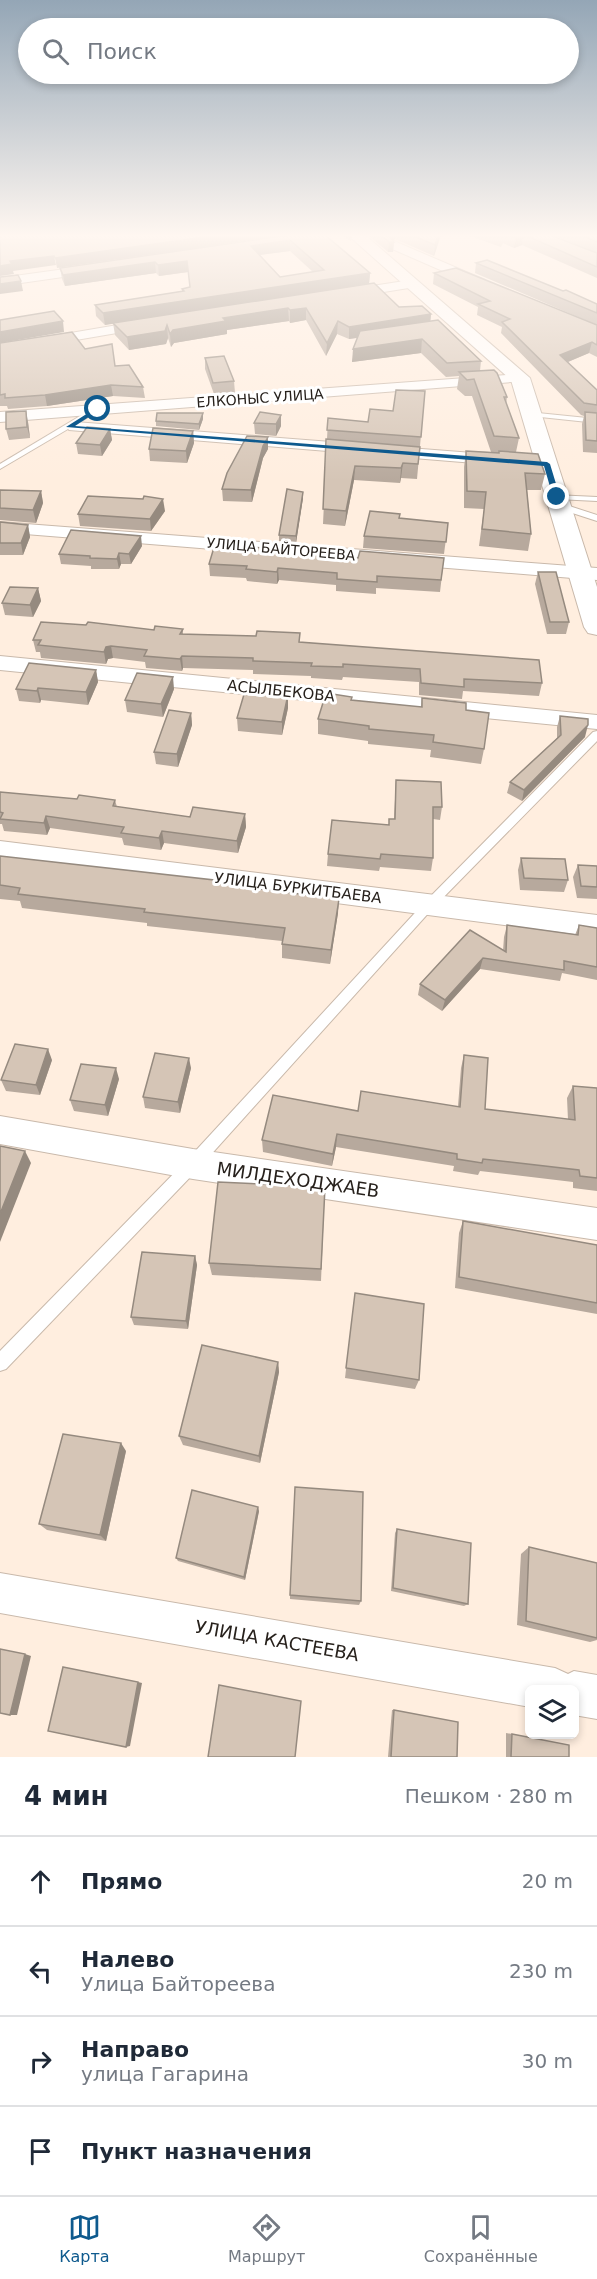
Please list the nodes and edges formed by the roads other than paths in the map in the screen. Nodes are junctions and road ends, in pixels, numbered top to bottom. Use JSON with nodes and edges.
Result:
{"nodes":[{"id":1,"x":444,"y":317,"type":"edge"},
{"id":2,"x":162,"y":321,"type":"edge"},
{"id":3,"x":0,"y":349,"type":"edge"},
{"id":4,"x":520,"y":378,"type":"junction"},
{"id":5,"x":98,"y":409,"type":"junction"},
{"id":6,"x":531,"y":414,"type":"junction"},
{"id":7,"x":0,"y":417,"type":"edge"},
{"id":8,"x":597,"y":421,"type":"edge"},
{"id":9,"x":69,"y":427,"type":"junction"},
{"id":10,"x":511,"y":461,"type":"edge"},
{"id":11,"x":0,"y":467,"type":"edge"},
{"id":12,"x":597,"y":499,"type":"edge"},
{"id":13,"x":558,"y":502,"type":"junction"},
{"id":14,"x":597,"y":518,"type":"edge"},
{"id":15,"x":0,"y":527,"type":"edge"},
{"id":16,"x":589,"y":574,"type":"edge"},
{"id":17,"x":597,"y":627,"type":"edge"},
{"id":18,"x":0,"y":663,"type":"edge"},
{"id":19,"x":597,"y":722,"type":"edge"},
{"id":20,"x":597,"y":735,"type":"edge"},
{"id":21,"x":0,"y":850,"type":"edge"},
{"id":22,"x":429,"y":905,"type":"junction"},
{"id":23,"x":597,"y":926,"type":"edge"},
{"id":24,"x":0,"y":1131,"type":"edge"},
{"id":25,"x":192,"y":1164,"type":"junction"},
{"id":26,"x":597,"y":1224,"type":"edge"},
{"id":27,"x":0,"y":1363,"type":"edge"},
{"id":28,"x":0,"y":1593,"type":"edge"},
{"id":29,"x":532,"y":1685,"type":"edge"},
{"id":30,"x":579,"y":1694,"type":"edge"},
{"id":31,"x":597,"y":1697,"type":"edge"}],
"edges":[{"from":1,"to":4,"type":"main road"},
{"from":2,"to":3,"type":"street"},
{"from":4,"to":5,"type":"street","name":"ЕЛКОНЫС УЛИЦА"},
{"from":4,"to":6,"type":"main road"},
{"from":5,"to":7,"type":"street","name":"ЕЛКОНЫС УЛИЦА"},
{"from":5,"to":9,"type":"lane"},
{"from":6,"to":8,"type":"lane"},
{"from":6,"to":13,"type":"main road"},
{"from":9,"to":10,"type":"street"},
{"from":9,"to":11,"type":"lane"},
{"from":12,"to":13,"type":"lane"},
{"from":13,"to":14,"type":"lane"},
{"from":13,"to":16,"type":"main road"},
{"from":15,"to":16,"type":"street","name":"УЛИЦА БАЙТОРЕЕВА"},
{"from":16,"to":17,"type":"main road"},
{"from":18,"to":19,"type":"street","name":"АСЫЛБЕКОВА"},
{"from":20,"to":22,"type":"lane"},
{"from":21,"to":22,"type":"street","name":"УЛИЦА БУРКИТБАЕВА"},
{"from":22,"to":23,"type":"street","name":"УЛИЦА БУРКИТБАЕВА"},
{"from":22,"to":25,"type":"lane"},
{"from":24,"to":25,"type":"street","name":"МИЛДЕХОДЖАЕВ"},
{"from":25,"to":26,"type":"street","name":"МИЛДЕХОДЖАЕВ"},
{"from":25,"to":27,"type":"lane"},
{"from":28,"to":29,"type":"street","name":"УЛИЦА КАСТЕЕВА"},
{"from":30,"to":31,"type":"street"}]}
